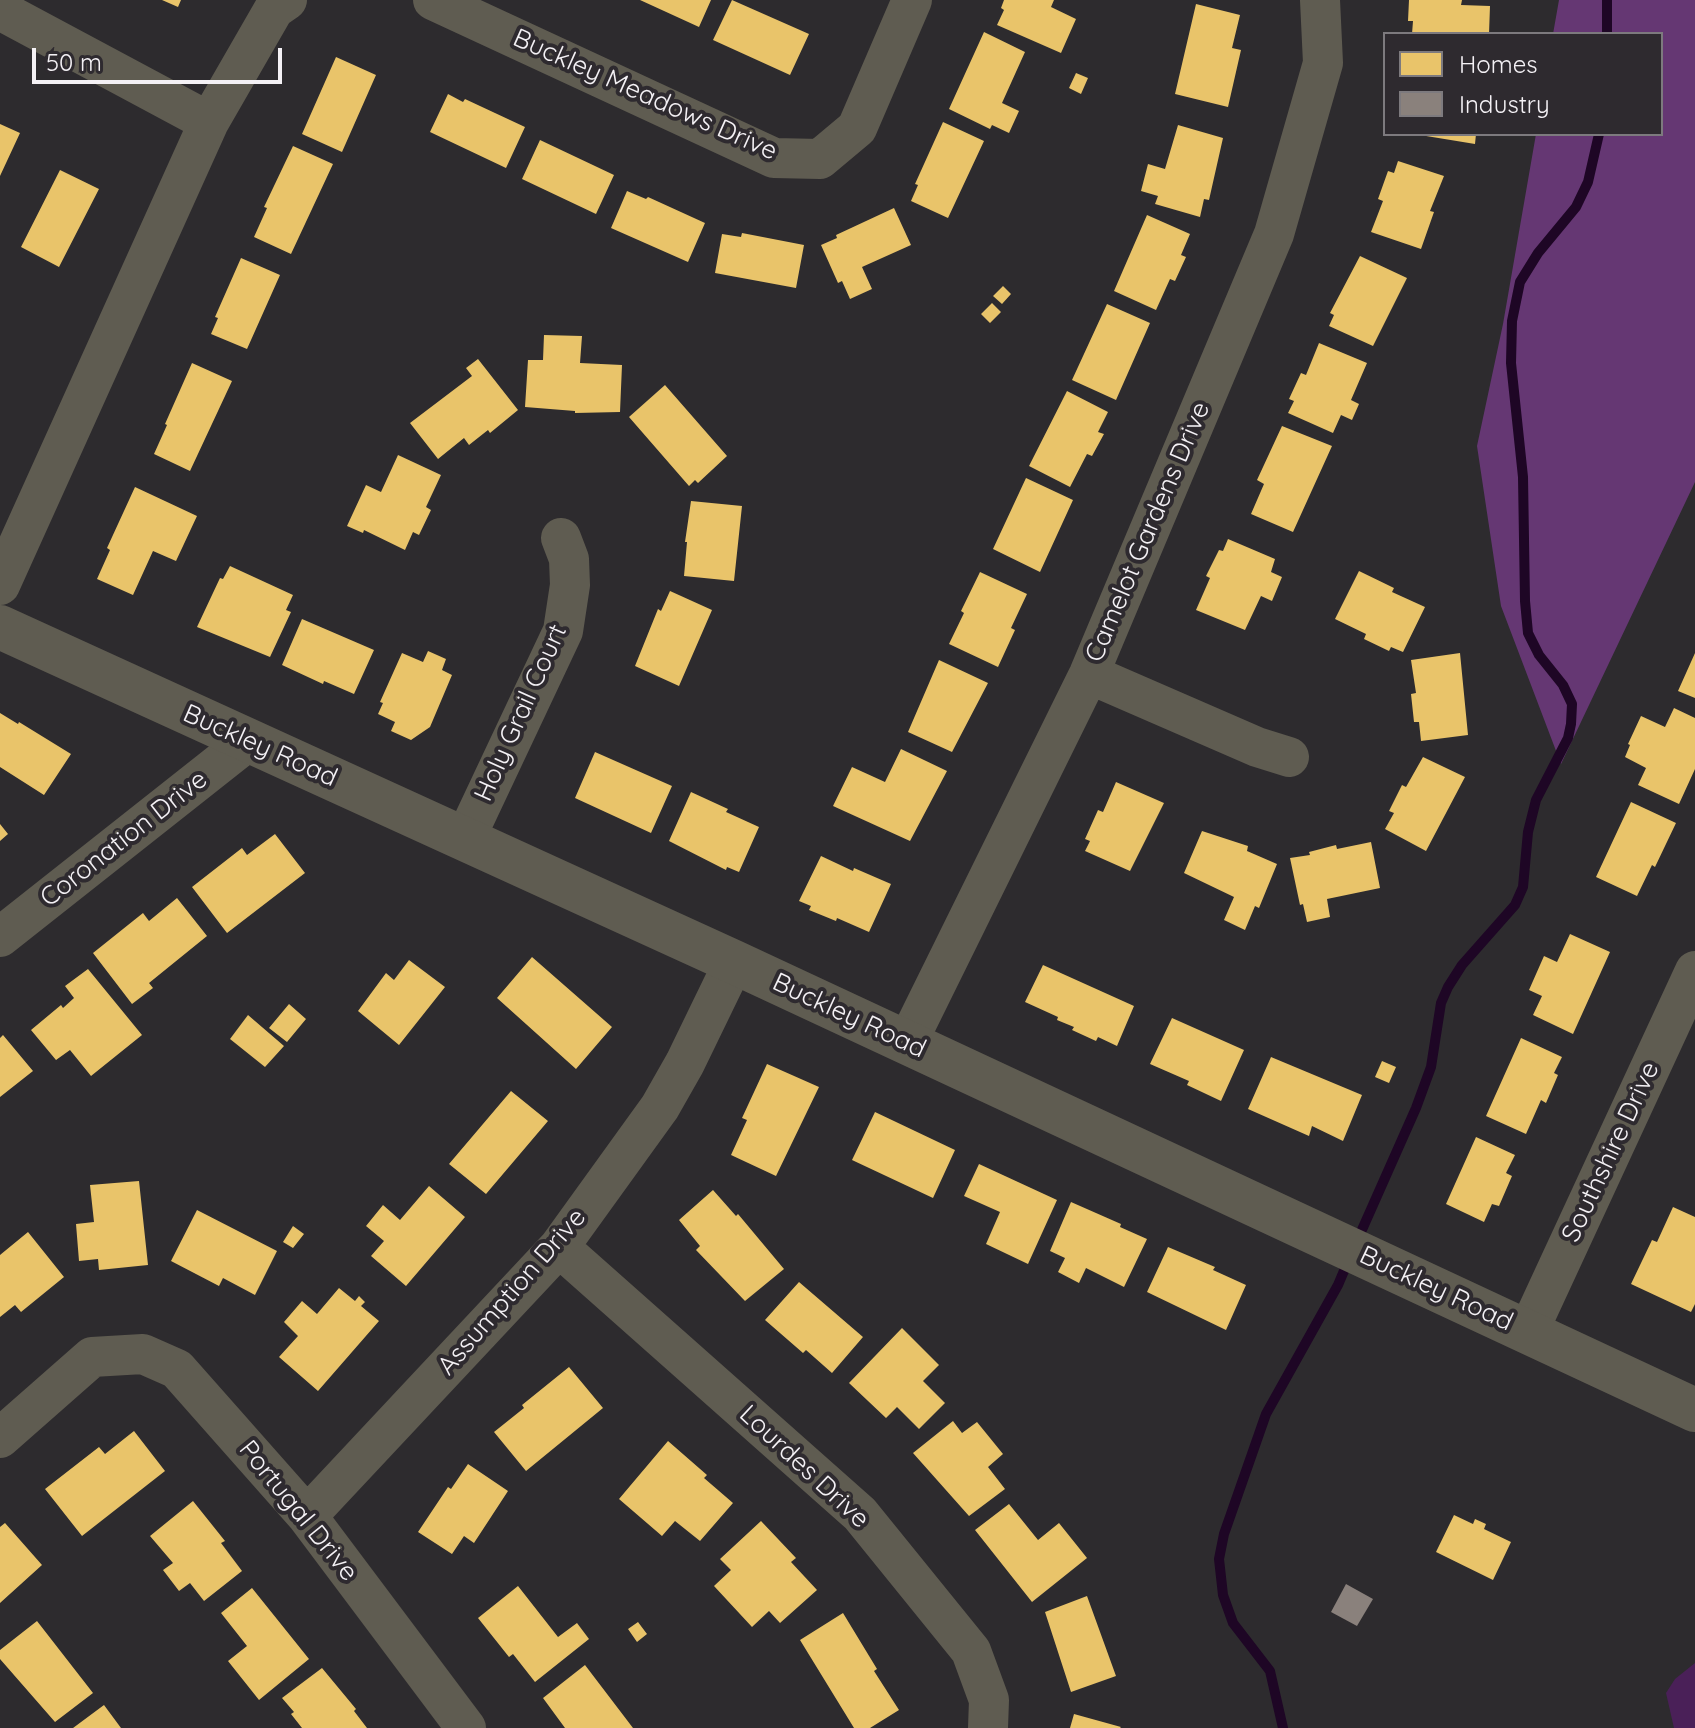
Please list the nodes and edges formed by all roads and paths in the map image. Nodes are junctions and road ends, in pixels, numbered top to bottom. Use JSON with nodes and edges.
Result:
{"nodes":[{"id":1,"x":287,"y":0,"type":"edge"},
{"id":2,"x":433,"y":0,"type":"edge"},
{"id":3,"x":912,"y":0,"type":"edge"},
{"id":4,"x":1320,"y":0,"type":"edge"},
{"id":5,"x":0,"y":10,"type":"edge"},
{"id":6,"x":209,"y":122,"type":"junction"},
{"id":7,"x":561,"y":538,"type":"dead end"},
{"id":8,"x":0,"y":585,"type":"edge"},
{"id":9,"x":0,"y":627,"type":"edge"},
{"id":10,"x":1089,"y":674,"type":"junction"},
{"id":11,"x":248,"y":741,"type":"junction"},
{"id":12,"x":1289,"y":757,"type":"dead end"},
{"id":13,"x":465,"y":839,"type":"junction"},
{"id":14,"x":0,"y":937,"type":"edge"},
{"id":15,"x":734,"y":962,"type":"junction"},
{"id":16,"x":1695,"y":971,"type":"edge"},
{"id":17,"x":907,"y":1043,"type":"junction"},
{"id":18,"x":559,"y":1247,"type":"junction"},
{"id":19,"x":1528,"y":1332,"type":"junction"},
{"id":20,"x":1695,"y":1410,"type":"edge"},
{"id":21,"x":0,"y":1438,"type":"edge"},
{"id":22,"x":307,"y":1516,"type":"junction"},
{"id":23,"x":466,"y":1728,"type":"edge"},
{"id":24,"x":988,"y":1728,"type":"edge"}],
"edges":[{"from":1,"to":6,"type":"street"},
{"from":2,"to":3,"type":"street","name":"Buckley Meadows Drive"},
{"from":4,"to":10,"type":"street","name":"Camelot Gardens Drive"},
{"from":5,"to":6,"type":"street"},
{"from":6,"to":8,"type":"street"},
{"from":7,"to":13,"type":"street","name":"Holy Grail Court"},
{"from":9,"to":11,"type":"street","name":"Buckley Road"},
{"from":10,"to":12,"type":"street"},
{"from":10,"to":17,"type":"street","name":"Camelot Gardens Drive"},
{"from":11,"to":13,"type":"street","name":"Buckley Road"},
{"from":11,"to":14,"type":"street","name":"Coronation Drive"},
{"from":13,"to":15,"type":"street","name":"Buckley Road"},
{"from":15,"to":17,"type":"street","name":"Buckley Road"},
{"from":15,"to":18,"type":"street","name":"Assumption Drive"},
{"from":16,"to":19,"type":"street","name":"Southshire Drive"},
{"from":17,"to":19,"type":"street","name":"Buckley Road"},
{"from":18,"to":22,"type":"street","name":"Assumption Drive"},
{"from":18,"to":24,"type":"street","name":"Lourdes Drive"},
{"from":19,"to":20,"type":"street","name":"Buckley Road"},
{"from":21,"to":22,"type":"street","name":"Portugal Drive"},
{"from":22,"to":23,"type":"street","name":"Portugal Drive"}]}
